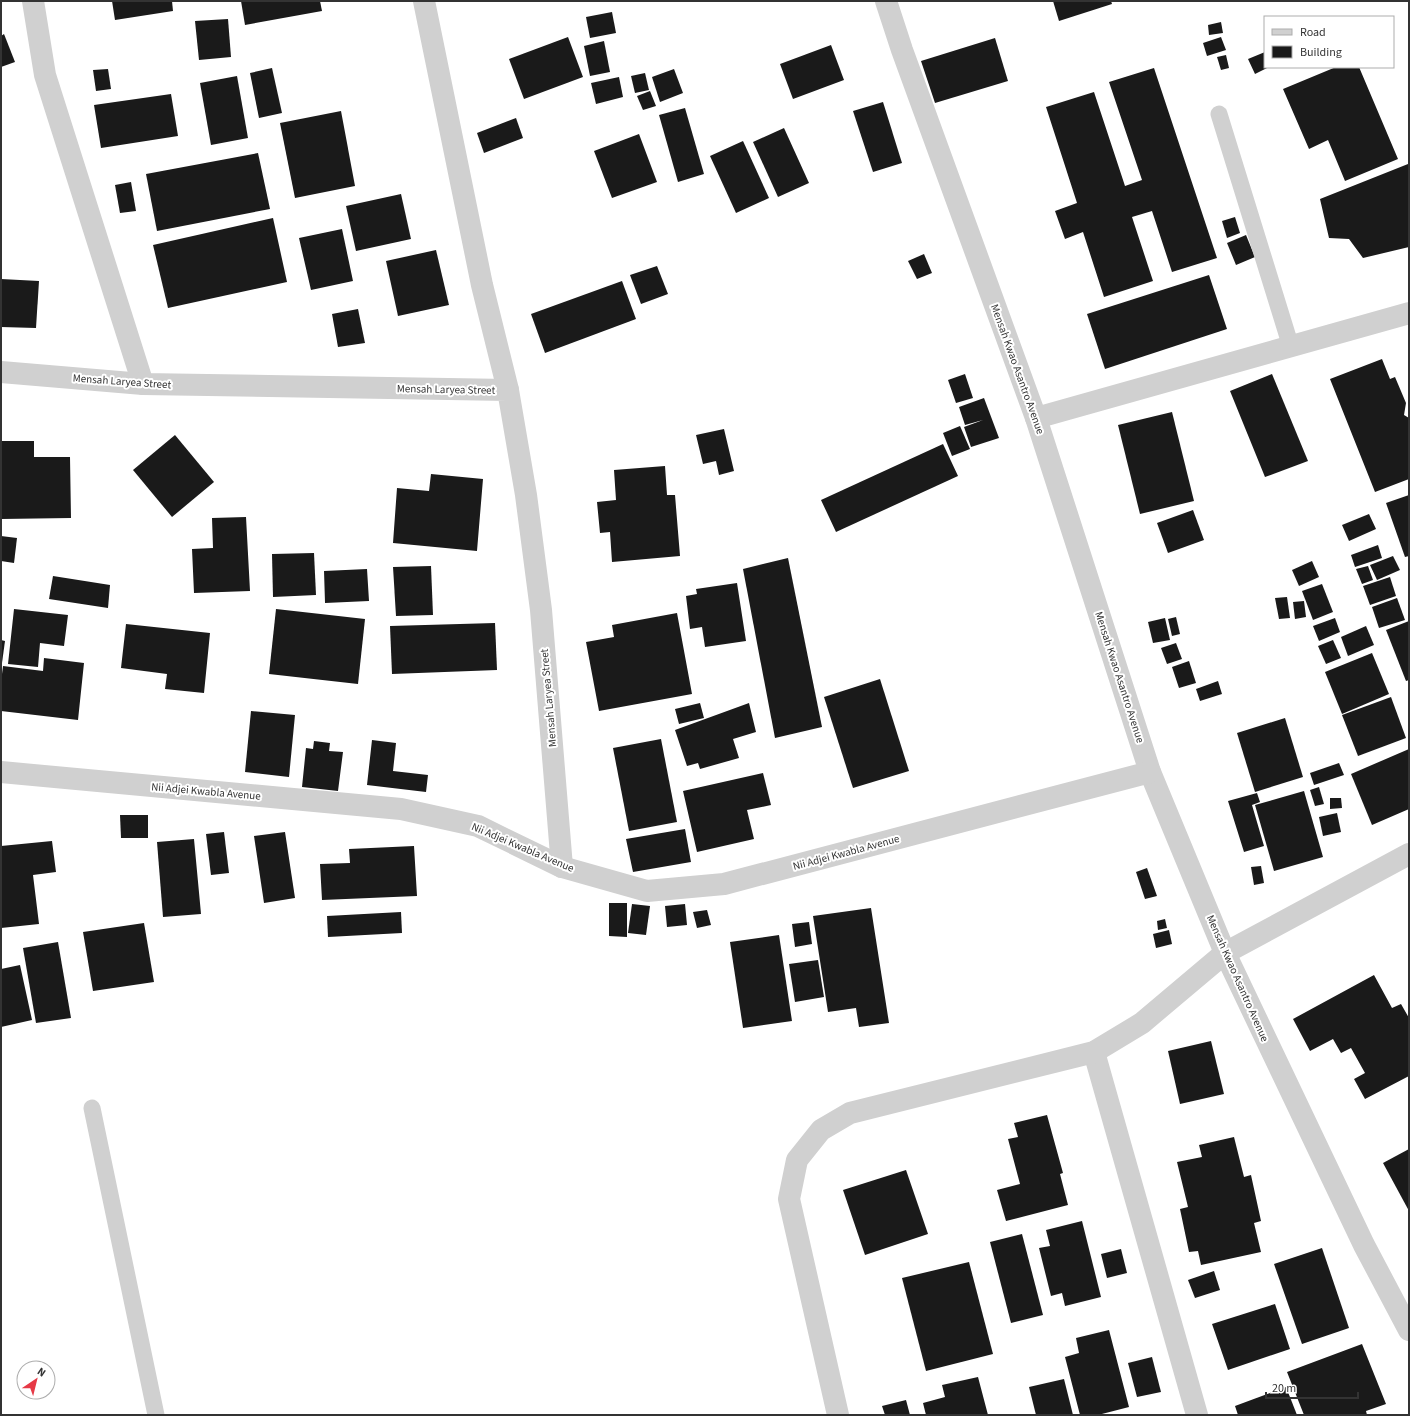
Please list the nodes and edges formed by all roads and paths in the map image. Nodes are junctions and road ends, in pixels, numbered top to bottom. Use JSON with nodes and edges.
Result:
{"nodes":[{"id":1,"x":33,"y":1,"type":"edge"},
{"id":2,"x":424,"y":1,"type":"edge"},
{"id":3,"x":886,"y":1,"type":"edge"},
{"id":4,"x":1219,"y":114,"type":"dead end"},
{"id":5,"x":1409,"y":313,"type":"edge"},
{"id":6,"x":1291,"y":346,"type":"junction"},
{"id":7,"x":1,"y":372,"type":"edge"},
{"id":8,"x":143,"y":384,"type":"junction"},
{"id":9,"x":508,"y":390,"type":"junction"},
{"id":10,"x":1036,"y":418,"type":"junction"},
{"id":11,"x":1,"y":772,"type":"edge"},
{"id":12,"x":1150,"y":772,"type":"junction"},
{"id":13,"x":1409,"y":854,"type":"edge"},
{"id":14,"x":562,"y":867,"type":"junction"},
{"id":15,"x":1225,"y":953,"type":"junction"},
{"id":16,"x":1094,"y":1052,"type":"junction"},
{"id":17,"x":92,"y":1108,"type":"dead end"},
{"id":18,"x":1409,"y":1330,"type":"edge"},
{"id":19,"x":156,"y":1415,"type":"edge"},
{"id":20,"x":838,"y":1415,"type":"edge"},
{"id":21,"x":1197,"y":1415,"type":"edge"}],
"edges":[{"from":1,"to":8,"type":"street"},
{"from":2,"to":9,"type":"street"},
{"from":3,"to":10,"type":"street","name":"Mensah Kwao Asantro Avenue"},
{"from":4,"to":6,"type":"lane"},
{"from":5,"to":6,"type":"street"},
{"from":6,"to":10,"type":"street"},
{"from":7,"to":8,"type":"street","name":"Mensah Laryea Street"},
{"from":8,"to":9,"type":"street","name":"Mensah Laryea Street"},
{"from":9,"to":14,"type":"street","name":"Mensah Laryea Street"},
{"from":10,"to":12,"type":"street","name":"Mensah Kwao Asantro Avenue"},
{"from":11,"to":14,"type":"street","name":"Nii Adjei Kwabla Avenue"},
{"from":12,"to":14,"type":"street","name":"Nii Adjei Kwabla Avenue"},
{"from":12,"to":15,"type":"street","name":"Mensah Kwao Asantro Avenue"},
{"from":13,"to":15,"type":"street"},
{"from":15,"to":16,"type":"street"},
{"from":15,"to":18,"type":"street","name":"Mensah Kwao Asantro Avenue"},
{"from":16,"to":20,"type":"street"},
{"from":16,"to":21,"type":"street"},
{"from":17,"to":19,"type":"lane"}]}
